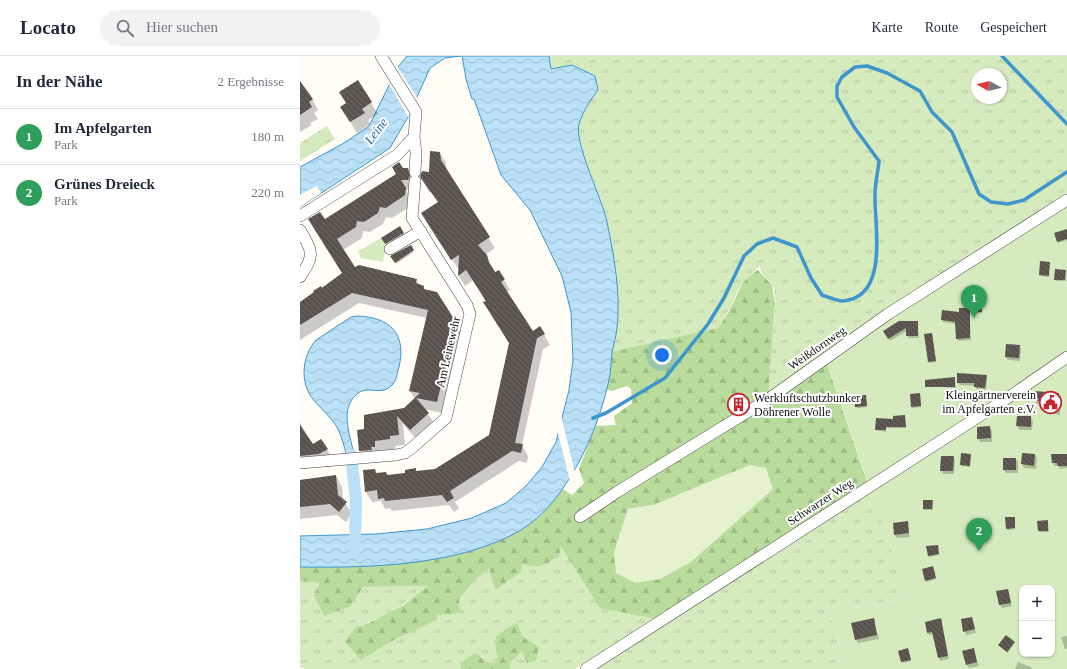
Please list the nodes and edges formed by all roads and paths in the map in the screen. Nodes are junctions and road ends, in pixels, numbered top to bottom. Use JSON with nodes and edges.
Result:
{"nodes":[{"id":1,"x":381,"y":56,"type":"edge"},
{"id":2,"x":414,"y":137,"type":"junction"},
{"id":3,"x":1067,"y":200,"type":"edge"},
{"id":4,"x":300,"y":216,"type":"edge"},
{"id":5,"x":300,"y":230,"type":"edge"},
{"id":6,"x":421,"y":231,"type":"junction"},
{"id":7,"x":390,"y":249,"type":"dead end"},
{"id":8,"x":300,"y":277,"type":"edge"},
{"id":9,"x":1067,"y":357,"type":"edge"},
{"id":10,"x":300,"y":463,"type":"edge"},
{"id":11,"x":580,"y":517,"type":"dead end"},
{"id":12,"x":586,"y":669,"type":"edge"}],
"edges":[{"from":1,"to":2,"type":"street","name":"Am Leinewehr"},
{"from":2,"to":4,"type":"street"},
{"from":2,"to":6,"type":"street","name":"Am Leinewehr"},
{"from":3,"to":11,"type":"street","name":"Weißdornweg"},
{"from":5,"to":8,"type":"street"},
{"from":6,"to":7,"type":"street"},
{"from":6,"to":10,"type":"street","name":"Am Leinewehr"},
{"from":9,"to":12,"type":"street","name":"Schwarzer Weg"}]}
